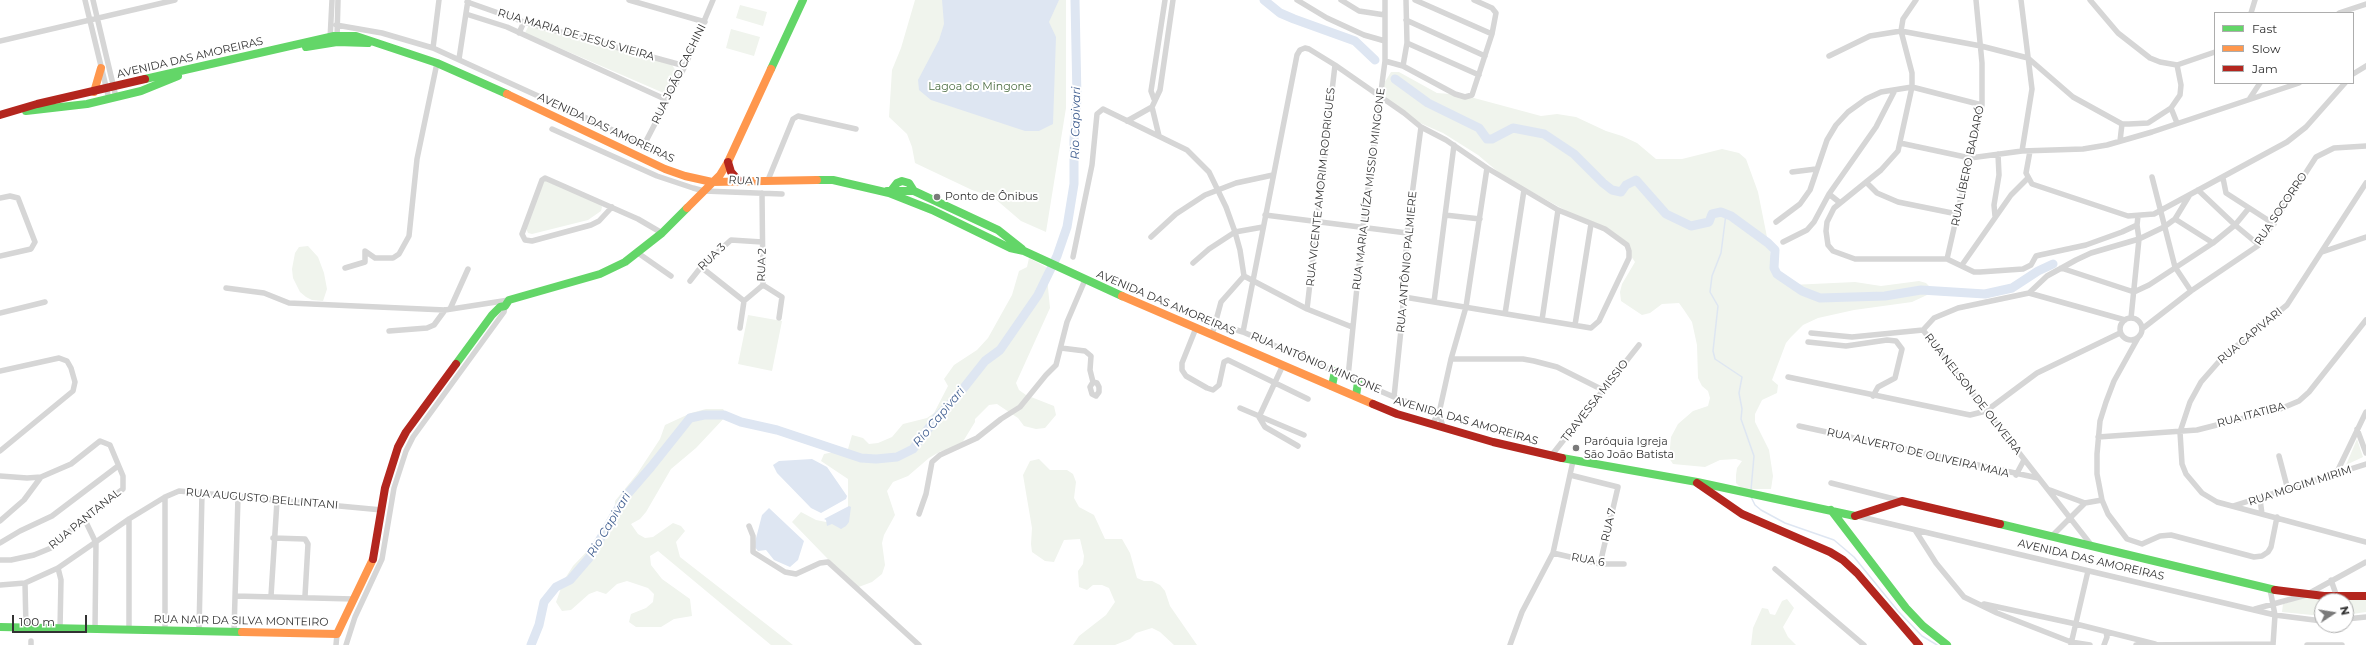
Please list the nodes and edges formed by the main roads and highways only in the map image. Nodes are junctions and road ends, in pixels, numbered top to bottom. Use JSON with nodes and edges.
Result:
{"nodes":[{"id":1,"x":803,"y":0,"type":"edge"},
{"id":2,"x":334,"y":40,"type":"junction"},
{"id":3,"x":101,"y":68,"type":"road end"},
{"id":4,"x":94,"y":92,"type":"junction"},
{"id":5,"x":9,"y":113,"type":"junction"},
{"id":6,"x":0,"y":115,"type":"edge"},
{"id":7,"x":728,"y":162,"type":"junction"},
{"id":8,"x":739,"y":181,"type":"junction"},
{"id":9,"x":712,"y":182,"type":"junction"},
{"id":10,"x":888,"y":191,"type":"junction"},
{"id":11,"x":914,"y":191,"type":"junction"},
{"id":12,"x":909,"y":200,"type":"junction"},
{"id":13,"x":1024,"y":251,"type":"junction"},
{"id":14,"x":1335,"y":371,"type":"road end"},
{"id":15,"x":1358,"y":382,"type":"road end"},
{"id":16,"x":1332,"y":386,"type":"junction"},
{"id":17,"x":1356,"y":396,"type":"junction"},
{"id":18,"x":1696,"y":482,"type":"junction"},
{"id":19,"x":1831,"y":510,"type":"junction"},
{"id":20,"x":1843,"y":513,"type":"junction"},
{"id":21,"x":1840,"y":525,"type":"junction"},
{"id":22,"x":2366,"y":596,"type":"edge"},
{"id":23,"x":0,"y":627,"type":"edge"},
{"id":24,"x":337,"y":634,"type":"joint"},
{"id":25,"x":1919,"y":645,"type":"edge"},
{"id":26,"x":1947,"y":645,"type":"edge"}],
"edges":[{"from":1,"to":7,"type":"main road","name":"RUA 1"},
{"from":2,"to":4,"type":"main road","name":"AVENIDA DAS AMOREIRAS"},
{"from":2,"to":5,"type":"main road","name":"AVENIDA DAS AMOREIRAS"},
{"from":2,"to":9,"type":"main road","name":"AVENIDA DAS AMOREIRAS"},
{"from":3,"to":4,"type":"main road"},
{"from":4,"to":5,"type":"main road","name":"AVENIDA DAS AMOREIRAS"},
{"from":5,"to":6,"type":"main road","name":"AVENIDA DAS AMOREIRAS"},
{"from":7,"to":8,"type":"main road"},
{"from":7,"to":9,"type":"main road","name":"RUA 1"},
{"from":8,"to":9,"type":"main road","name":"AVENIDA DAS AMOREIRAS"},
{"from":8,"to":10,"type":"main road","name":"AVENIDA DAS AMOREIRAS"},
{"from":9,"to":24,"type":"main road","name":"RUA 1"},
{"from":10,"to":11,"type":"main road","name":"AVENIDA DAS AMOREIRAS"},
{"from":10,"to":12,"type":"main road","name":"AVENIDA DAS AMOREIRAS"},
{"from":11,"to":12,"type":"main road"},
{"from":11,"to":13,"type":"main road","name":"AVENIDA DAS AMOREIRAS"},
{"from":12,"to":13,"type":"main road","name":"AVENIDA DAS AMOREIRAS"},
{"from":13,"to":16,"type":"main road","name":"AVENIDA DAS AMOREIRAS"},
{"from":14,"to":16,"type":"main road"},
{"from":15,"to":17,"type":"main road"},
{"from":16,"to":17,"type":"main road","name":"AVENIDA DAS AMOREIRAS"},
{"from":17,"to":18,"type":"main road","name":"AVENIDA DAS AMOREIRAS"},
{"from":18,"to":19,"type":"main road","name":"AVENIDA DAS AMOREIRAS"},
{"from":18,"to":25,"type":"main road"},
{"from":19,"to":20,"type":"main road","name":"AVENIDA DAS AMOREIRAS"},
{"from":19,"to":21,"type":"main road"},
{"from":20,"to":21,"type":"main road"},
{"from":20,"to":22,"type":"main road","name":"AVENIDA DAS AMOREIRAS"},
{"from":21,"to":26,"type":"main road"},
{"from":23,"to":24,"type":"main road","name":"RUA NAIR DA SILVA MONTEIRO"}]}
